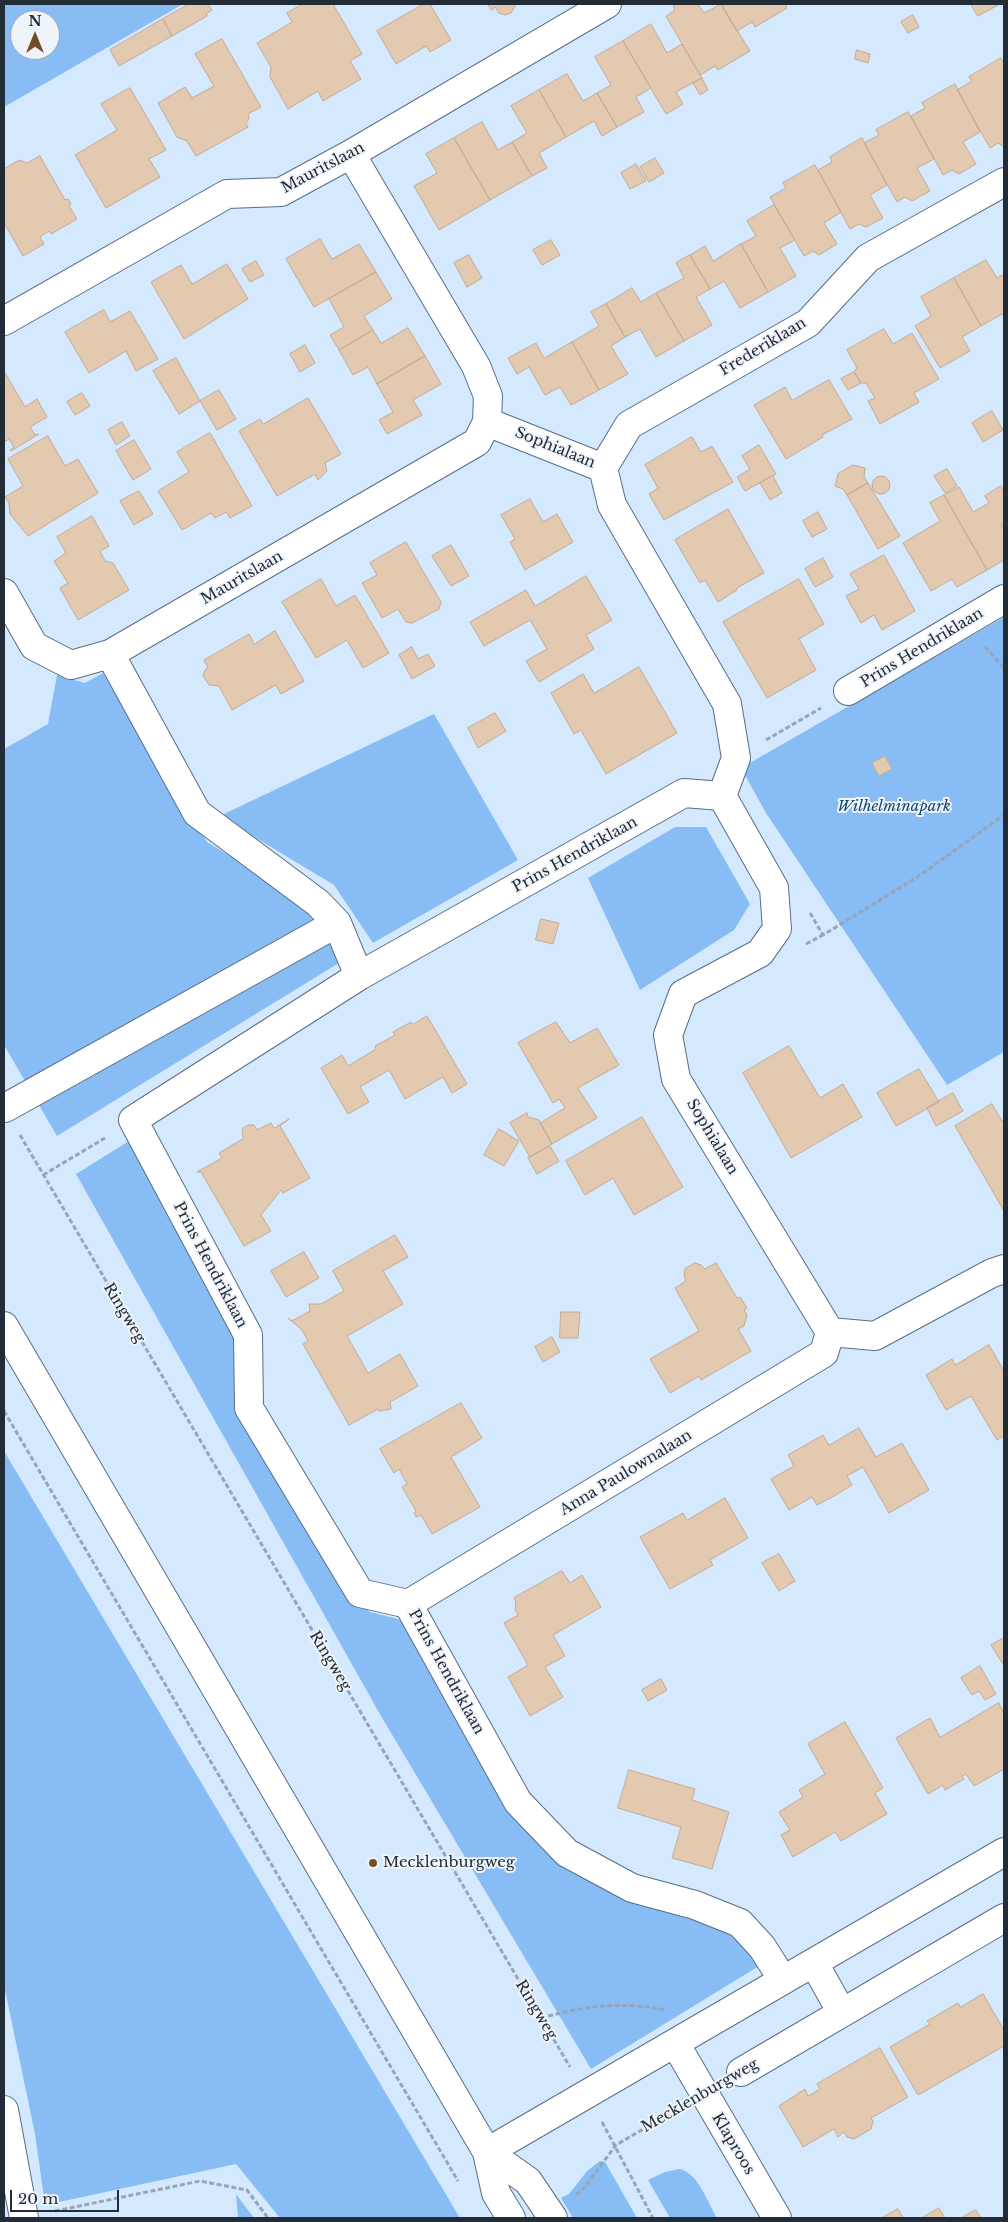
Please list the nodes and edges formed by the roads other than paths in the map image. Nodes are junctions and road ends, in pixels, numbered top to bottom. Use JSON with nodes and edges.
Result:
{"nodes":[{"id":1,"x":607,"y":4,"type":"edge"},
{"id":2,"x":352,"y":154,"type":"junction"},
{"id":3,"x":1004,"y":182,"type":"edge"},
{"id":4,"x":4,"y":321,"type":"edge"},
{"id":5,"x":487,"y":422,"type":"junction"},
{"id":6,"x":603,"y":468,"type":"junction"},
{"id":7,"x":4,"y":593,"type":"edge"},
{"id":8,"x":1004,"y":599,"type":"edge"},
{"id":9,"x":110,"y":654,"type":"junction"},
{"id":10,"x":848,"y":692,"type":"road end"},
{"id":11,"x":722,"y":796,"type":"junction"},
{"id":12,"x":337,"y":922,"type":"junction"},
{"id":13,"x":359,"y":976,"type":"junction"},
{"id":14,"x":5,"y":1108,"type":"edge"},
{"id":15,"x":1004,"y":1269,"type":"edge"},
{"id":16,"x":4,"y":1326,"type":"edge"},
{"id":17,"x":830,"y":1332,"type":"junction"},
{"id":18,"x":408,"y":1604,"type":"junction"},
{"id":19,"x":1004,"y":1852,"type":"edge"},
{"id":20,"x":1004,"y":1918,"type":"edge"},
{"id":21,"x":814,"y":1963,"type":"junction"},
{"id":22,"x":783,"y":1980,"type":"junction"},
{"id":23,"x":842,"y":2013,"type":"junction"},
{"id":24,"x":675,"y":2043,"type":"junction"},
{"id":25,"x":741,"y":2072,"type":"dead end"},
{"id":26,"x":4,"y":2110,"type":"edge"},
{"id":27,"x":487,"y":2152,"type":"junction"},
{"id":28,"x":37,"y":2215,"type":"edge"},
{"id":29,"x":552,"y":2217,"type":"edge"},
{"id":30,"x":511,"y":2218,"type":"edge"},
{"id":31,"x":777,"y":2218,"type":"edge"}],
"edges":[{"from":1,"to":2,"type":"street","name":"Mauritslaan"},
{"from":2,"to":4,"type":"street","name":"Mauritslaan"},
{"from":2,"to":5,"type":"street"},
{"from":3,"to":6,"type":"street","name":"Frederiklaan"},
{"from":5,"to":6,"type":"street","name":"Sophialaan"},
{"from":5,"to":9,"type":"street","name":"Mauritslaan"},
{"from":6,"to":11,"type":"street","name":"Sophialaan"},
{"from":7,"to":9,"type":"street","name":"Mauritslaan"},
{"from":8,"to":10,"type":"street","name":"Prins Hendriklaan"},
{"from":9,"to":12,"type":"street"},
{"from":11,"to":13,"type":"street","name":"Prins Hendriklaan"},
{"from":11,"to":17,"type":"street","name":"Sophialaan"},
{"from":12,"to":13,"type":"street"},
{"from":12,"to":14,"type":"street"},
{"from":13,"to":18,"type":"street","name":"Prins Hendriklaan"},
{"from":15,"to":17,"type":"street"},
{"from":16,"to":27,"type":"street"},
{"from":17,"to":18,"type":"street","name":"Anna Paulownalaan"},
{"from":18,"to":22,"type":"street","name":"Prins Hendriklaan"},
{"from":19,"to":21,"type":"street"},
{"from":20,"to":23,"type":"street","name":"Mecklenburgweg"},
{"from":21,"to":22,"type":"street"},
{"from":21,"to":23,"type":"street"},
{"from":22,"to":24,"type":"street"},
{"from":23,"to":25,"type":"street","name":"Mecklenburgweg"},
{"from":24,"to":27,"type":"street"},
{"from":24,"to":31,"type":"street","name":"Klaproos"},
{"from":26,"to":28,"type":"street"},
{"from":27,"to":29,"type":"street"},
{"from":27,"to":30,"type":"street"}]}
